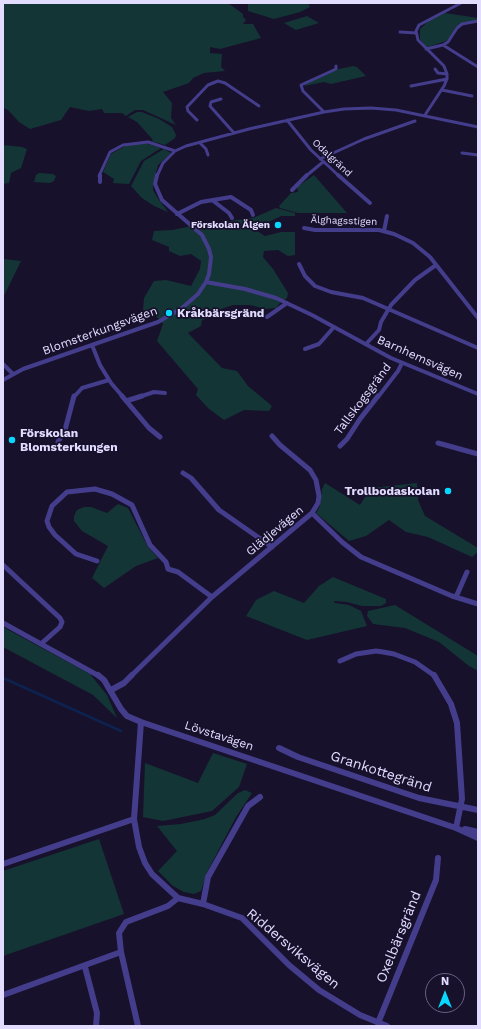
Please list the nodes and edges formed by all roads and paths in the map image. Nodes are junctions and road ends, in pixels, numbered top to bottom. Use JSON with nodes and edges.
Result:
{"nodes":[{"id":1,"x":461,"y":3,"type":"edge"},
{"id":2,"x":478,"y":21,"type":"edge"},
{"id":3,"x":400,"y":32,"type":"dead end"},
{"id":4,"x":416,"y":33,"type":"junction"},
{"id":5,"x":444,"y":45,"type":"junction"},
{"id":6,"x":426,"y":49,"type":"junction"},
{"id":7,"x":336,"y":66,"type":"dead end"},
{"id":8,"x":478,"y":67,"type":"edge"},
{"id":9,"x":435,"y":69,"type":"dead end"},
{"id":10,"x":447,"y":74,"type":"junction"},
{"id":11,"x":447,"y":79,"type":"junction"},
{"id":12,"x":411,"y":86,"type":"dead end"},
{"id":13,"x":442,"y":90,"type":"junction"},
{"id":14,"x":472,"y":96,"type":"dead end"},
{"id":15,"x":221,"y":99,"type":"dead end"},
{"id":16,"x":259,"y":106,"type":"dead end"},
{"id":17,"x":324,"y":112,"type":"junction"},
{"id":18,"x":425,"y":115,"type":"junction"},
{"id":19,"x":197,"y":120,"type":"dead end"},
{"id":20,"x":287,"y":120,"type":"junction"},
{"id":21,"x":415,"y":121,"type":"dead end"},
{"id":22,"x":478,"y":127,"type":"edge"},
{"id":23,"x":234,"y":133,"type":"junction"},
{"id":24,"x":200,"y":142,"type":"junction"},
{"id":25,"x":175,"y":151,"type":"junction"},
{"id":26,"x":462,"y":153,"type":"dead end"},
{"id":27,"x":208,"y":155,"type":"dead end"},
{"id":28,"x":478,"y":155,"type":"edge"},
{"id":29,"x":321,"y":160,"type":"junction"},
{"id":30,"x":100,"y":182,"type":"dead end"},
{"id":31,"x":292,"y":190,"type":"dead end"},
{"id":32,"x":212,"y":200,"type":"junction"},
{"id":33,"x":370,"y":203,"type":"dead end"},
{"id":34,"x":177,"y":214,"type":"junction"},
{"id":35,"x":253,"y":214,"type":"dead end"},
{"id":36,"x":387,"y":216,"type":"dead end"},
{"id":37,"x":232,"y":218,"type":"dead end"},
{"id":38,"x":304,"y":228,"type":"dead end"},
{"id":39,"x":384,"y":231,"type":"junction"},
{"id":40,"x":299,"y":264,"type":"dead end"},
{"id":41,"x":436,"y":265,"type":"junction"},
{"id":42,"x":206,"y":282,"type":"junction"},
{"id":43,"x":287,"y":303,"type":"junction"},
{"id":44,"x":387,"y":310,"type":"junction"},
{"id":45,"x":267,"y":316,"type":"dead end"},
{"id":46,"x":478,"y":318,"type":"edge"},
{"id":47,"x":334,"y":327,"type":"junction"},
{"id":48,"x":366,"y":344,"type":"junction"},
{"id":49,"x":92,"y":345,"type":"junction"},
{"id":50,"x":478,"y":348,"type":"edge"},
{"id":51,"x":305,"y":349,"type":"dead end"},
{"id":52,"x":402,"y":363,"type":"junction"},
{"id":53,"x":3,"y":364,"type":"edge"},
{"id":54,"x":13,"y":374,"type":"junction"},
{"id":55,"x":3,"y":380,"type":"edge"},
{"id":56,"x":109,"y":380,"type":"junction"},
{"id":57,"x":165,"y":393,"type":"dead end"},
{"id":58,"x":478,"y":394,"type":"edge"},
{"id":59,"x":126,"y":401,"type":"junction"},
{"id":60,"x":272,"y":436,"type":"dead end"},
{"id":61,"x":160,"y":437,"type":"dead end"},
{"id":62,"x":58,"y":442,"type":"dead end"},
{"id":63,"x":438,"y":443,"type":"dead end"},
{"id":64,"x":340,"y":446,"type":"dead end"},
{"id":65,"x":478,"y":454,"type":"edge"},
{"id":66,"x":183,"y":473,"type":"dead end"},
{"id":67,"x":312,"y":513,"type":"junction"},
{"id":68,"x":272,"y":547,"type":"junction"},
{"id":69,"x":97,"y":561,"type":"dead end"},
{"id":70,"x":3,"y":565,"type":"edge"},
{"id":71,"x":467,"y":572,"type":"dead end"},
{"id":72,"x":212,"y":597,"type":"junction"},
{"id":73,"x":456,"y":597,"type":"junction"},
{"id":74,"x":478,"y":604,"type":"edge"},
{"id":75,"x":3,"y":623,"type":"edge"},
{"id":76,"x":42,"y":644,"type":"junction"},
{"id":77,"x":340,"y":661,"type":"dead end"},
{"id":78,"x":110,"y":690,"type":"junction"},
{"id":79,"x":141,"y":722,"type":"junction"},
{"id":80,"x":278,"y":748,"type":"dead end"},
{"id":81,"x":260,"y":797,"type":"dead end"},
{"id":82,"x":460,"y":808,"type":"junction"},
{"id":83,"x":478,"y":810,"type":"edge"},
{"id":84,"x":134,"y":819,"type":"junction"},
{"id":85,"x":456,"y":828,"type":"junction"},
{"id":86,"x":478,"y":832,"type":"edge"},
{"id":87,"x":478,"y":838,"type":"edge"},
{"id":88,"x":438,"y":858,"type":"dead end"},
{"id":89,"x":3,"y":864,"type":"edge"},
{"id":90,"x":178,"y":898,"type":"junction"},
{"id":91,"x":203,"y":904,"type":"junction"},
{"id":92,"x":121,"y":952,"type":"junction"},
{"id":93,"x":85,"y":966,"type":"junction"},
{"id":94,"x":3,"y":995,"type":"edge"},
{"id":95,"x":378,"y":1023,"type":"junction"},
{"id":96,"x":96,"y":1026,"type":"edge"},
{"id":97,"x":138,"y":1026,"type":"edge"},
{"id":98,"x":387,"y":1026,"type":"edge"}],
"edges":[{"from":1,"to":4,"type":"street"},
{"from":2,"to":5,"type":"street"},
{"from":3,"to":4,"type":"street"},
{"from":4,"to":6,"type":"street"},
{"from":5,"to":6,"type":"street"},
{"from":5,"to":8,"type":"street"},
{"from":6,"to":10,"type":"street"},
{"from":7,"to":17,"type":"street"},
{"from":9,"to":10,"type":"street"},
{"from":10,"to":11,"type":"street"},
{"from":11,"to":12,"type":"street"},
{"from":11,"to":13,"type":"street"},
{"from":13,"to":14,"type":"street"},
{"from":13,"to":18,"type":"street"},
{"from":15,"to":23,"type":"street"},
{"from":16,"to":19,"type":"street"},
{"from":17,"to":18,"type":"street","name":"Blomsterkungsvägen"},
{"from":17,"to":20,"type":"street","name":"Blomsterkungsvägen"},
{"from":18,"to":22,"type":"street","name":"Blomsterkungsvägen"},
{"from":20,"to":23,"type":"street","name":"Blomsterkungsvägen"},
{"from":20,"to":29,"type":"street","name":"Odalgränd"},
{"from":21,"to":29,"type":"street"},
{"from":23,"to":24,"type":"street","name":"Blomsterkungsvägen"},
{"from":24,"to":25,"type":"street","name":"Blomsterkungsvägen"},
{"from":24,"to":27,"type":"street"},
{"from":25,"to":30,"type":"street"},
{"from":25,"to":34,"type":"street","name":"Blomsterkungsvägen"},
{"from":26,"to":28,"type":"street"},
{"from":29,"to":31,"type":"street"},
{"from":29,"to":33,"type":"street","name":"Odalgränd"},
{"from":32,"to":34,"type":"street"},
{"from":32,"to":35,"type":"street"},
{"from":32,"to":37,"type":"street"},
{"from":34,"to":42,"type":"street","name":"Blomsterkungsvägen"},
{"from":36,"to":39,"type":"street","name":"Älghagsstigen"},
{"from":38,"to":39,"type":"street","name":"Älghagsstigen"},
{"from":39,"to":41,"type":"street","name":"Älghagsstigen"},
{"from":40,"to":44,"type":"street"},
{"from":41,"to":44,"type":"street"},
{"from":41,"to":46,"type":"street","name":"Älghagsstigen"},
{"from":42,"to":43,"type":"street","name":"Barnhemsvägen"},
{"from":42,"to":49,"type":"street","name":"Blomsterkungsvägen"},
{"from":43,"to":45,"type":"street"},
{"from":43,"to":47,"type":"street","name":"Barnhemsvägen"},
{"from":44,"to":48,"type":"street"},
{"from":44,"to":50,"type":"street"},
{"from":47,"to":48,"type":"street","name":"Barnhemsvägen"},
{"from":47,"to":51,"type":"street"},
{"from":48,"to":52,"type":"street","name":"Barnhemsvägen"},
{"from":49,"to":54,"type":"street","name":"Blomsterkungsvägen"},
{"from":49,"to":56,"type":"street"},
{"from":52,"to":58,"type":"street","name":"Barnhemsvägen"},
{"from":52,"to":64,"type":"street","name":"Tallskogsgränd"},
{"from":53,"to":54,"type":"street"},
{"from":54,"to":55,"type":"street","name":"Blomsterkungsvägen"},
{"from":56,"to":59,"type":"street"},
{"from":56,"to":62,"type":"street"},
{"from":57,"to":59,"type":"street"},
{"from":59,"to":61,"type":"street"},
{"from":60,"to":67,"type":"street","name":"Glädjevägen"},
{"from":63,"to":65,"type":"street"},
{"from":66,"to":68,"type":"street"},
{"from":67,"to":68,"type":"street","name":"Glädjevägen"},
{"from":67,"to":73,"type":"street"},
{"from":68,"to":72,"type":"street","name":"Glädjevägen"},
{"from":69,"to":72,"type":"street"},
{"from":70,"to":76,"type":"street"},
{"from":71,"to":73,"type":"street"},
{"from":72,"to":78,"type":"street","name":"Glädjevägen"},
{"from":73,"to":74,"type":"street"},
{"from":75,"to":76,"type":"street","name":"Lövstavägen"},
{"from":76,"to":78,"type":"street","name":"Lövstavägen"},
{"from":77,"to":82,"type":"street"},
{"from":78,"to":79,"type":"street","name":"Lövstavägen"},
{"from":79,"to":84,"type":"street","name":"Riddersviksvägen"},
{"from":79,"to":85,"type":"street","name":"Lövstavägen"},
{"from":80,"to":82,"type":"street","name":"Grankottegränd"},
{"from":81,"to":91,"type":"street"},
{"from":82,"to":83,"type":"street","name":"Grankottegränd"},
{"from":82,"to":85,"type":"street"},
{"from":84,"to":89,"type":"street"},
{"from":84,"to":90,"type":"street","name":"Riddersviksvägen"},
{"from":85,"to":86,"type":"street","name":"Lövstavägen"},
{"from":85,"to":87,"type":"street","name":"Lövstavägen"},
{"from":88,"to":95,"type":"street","name":"Oxelbärsgränd"},
{"from":90,"to":91,"type":"street","name":"Riddersviksvägen"},
{"from":90,"to":92,"type":"street"},
{"from":91,"to":95,"type":"street","name":"Riddersviksvägen"},
{"from":92,"to":93,"type":"street"},
{"from":92,"to":97,"type":"street"},
{"from":93,"to":94,"type":"street"},
{"from":93,"to":96,"type":"street"},
{"from":95,"to":98,"type":"street","name":"Riddersviksvägen"}]}
